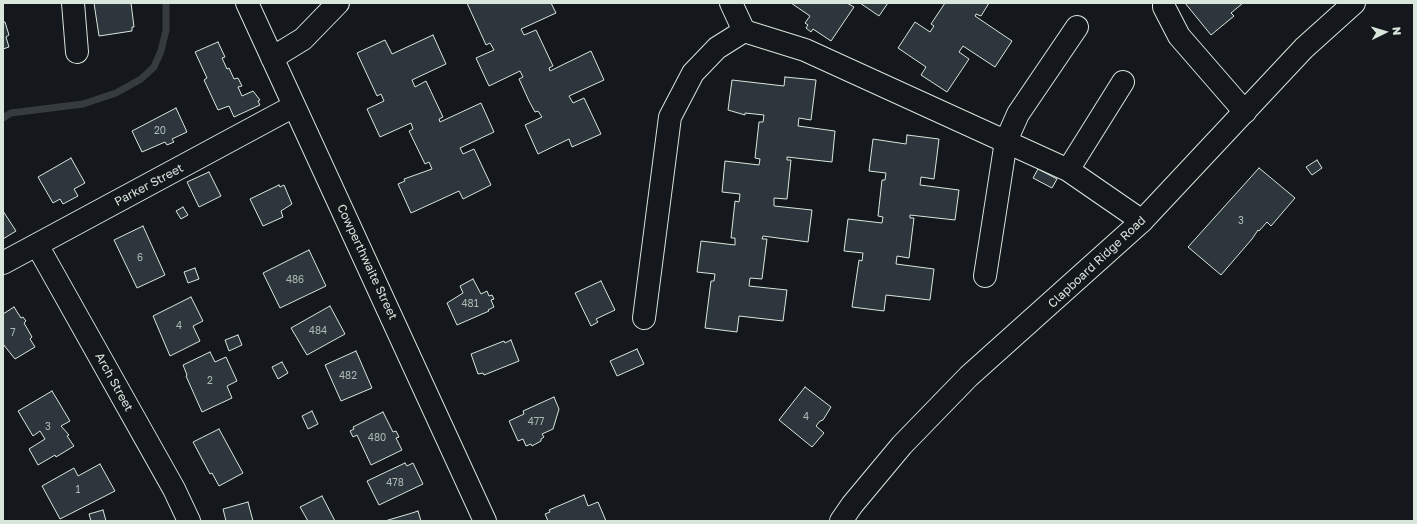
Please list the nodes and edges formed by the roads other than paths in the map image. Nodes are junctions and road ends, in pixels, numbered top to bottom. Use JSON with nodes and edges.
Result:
{"nodes":[{"id":1,"x":73,"y":3,"type":"edge"},
{"id":2,"x":247,"y":3,"type":"edge"},
{"id":3,"x":338,"y":3,"type":"edge"},
{"id":4,"x":732,"y":3,"type":"edge"},
{"id":5,"x":1164,"y":3,"type":"edge"},
{"id":6,"x":1354,"y":3,"type":"edge"},
{"id":7,"x":1077,"y":27,"type":"dead end"},
{"id":8,"x":744,"y":31,"type":"junction"},
{"id":9,"x":77,"y":52,"type":"dead end"},
{"id":10,"x":272,"y":58,"type":"junction"},
{"id":11,"x":1123,"y":82,"type":"dead end"},
{"id":12,"x":294,"y":106,"type":"junction"},
{"id":13,"x":1245,"y":112,"type":"junction"},
{"id":14,"x":1006,"y":141,"type":"junction"},
{"id":15,"x":1068,"y":170,"type":"junction"},
{"id":16,"x":1142,"y":221,"type":"junction"},
{"id":17,"x":37,"y":245,"type":"junction"},
{"id":18,"x":3,"y":263,"type":"edge"},
{"id":19,"x":985,"y":276,"type":"dead end"},
{"id":20,"x":644,"y":318,"type":"dead end"},
{"id":21,"x":189,"y":521,"type":"edge"},
{"id":22,"x":486,"y":521,"type":"edge"},
{"id":23,"x":841,"y":521,"type":"edge"}],
"edges":[{"from":1,"to":9,"type":"street"},
{"from":2,"to":10,"type":"street","name":"Cowperthwaite Street"},
{"from":3,"to":10,"type":"street"},
{"from":4,"to":8,"type":"street"},
{"from":5,"to":13,"type":"street"},
{"from":6,"to":13,"type":"street","name":"Clapboard Ridge Road"},
{"from":7,"to":14,"type":"street"},
{"from":8,"to":14,"type":"street"},
{"from":8,"to":20,"type":"street"},
{"from":10,"to":12,"type":"street","name":"Cowperthwaite Street"},
{"from":11,"to":15,"type":"street"},
{"from":12,"to":17,"type":"street","name":"Parker Street"},
{"from":12,"to":22,"type":"street","name":"Cowperthwaite Street"},
{"from":13,"to":16,"type":"street","name":"Clapboard Ridge Road"},
{"from":14,"to":15,"type":"street"},
{"from":14,"to":19,"type":"street"},
{"from":15,"to":16,"type":"street"},
{"from":16,"to":23,"type":"street","name":"Clapboard Ridge Road"},
{"from":17,"to":18,"type":"street","name":"Parker Street"},
{"from":17,"to":21,"type":"street","name":"Arch Street"}]}
